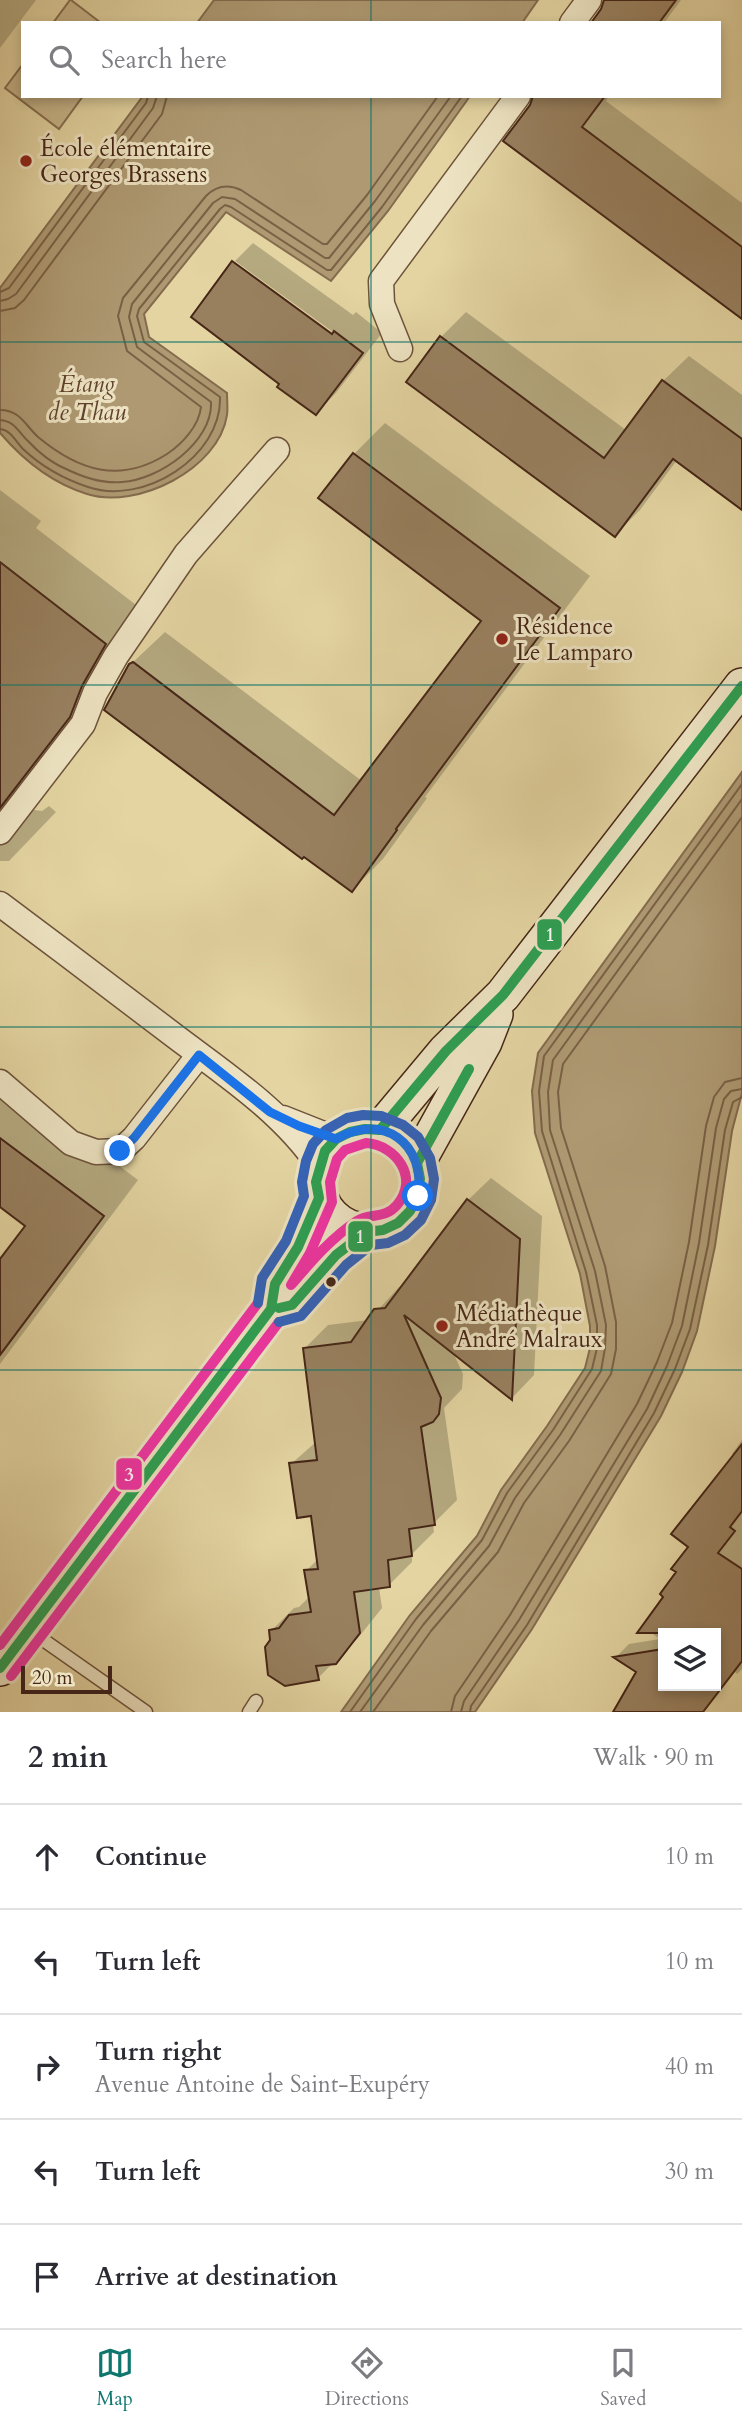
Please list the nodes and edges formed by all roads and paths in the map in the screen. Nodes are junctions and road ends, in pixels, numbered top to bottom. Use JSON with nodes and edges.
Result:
{"nodes":[{"id":1,"x":589,"y":0,"type":"edge"},
{"id":2,"x":573,"y":21,"type":"edge"},
{"id":3,"x":517,"y":98,"type":"edge"},
{"id":4,"x":400,"y":349,"type":"dead end"},
{"id":5,"x":277,"y":450,"type":"dead end"},
{"id":6,"x":742,"y":685,"type":"edge"},
{"id":7,"x":0,"y":832,"type":"edge"},
{"id":8,"x":0,"y":904,"type":"edge"},
{"id":9,"x":503,"y":995,"type":"junction"},
{"id":10,"x":199,"y":1055,"type":"junction"},
{"id":11,"x":0,"y":1082,"type":"edge"},
{"id":12,"x":380,"y":1130,"type":"junction"},
{"id":13,"x":417,"y":1163,"type":"junction"},
{"id":14,"x":325,"y":1168,"type":"junction"},
{"id":15,"x":366,"y":1232,"type":"junction"},
{"id":16,"x":271,"y":1309,"type":"junction"},
{"id":17,"x":29,"y":1630,"type":"junction"},
{"id":18,"x":0,"y":1668,"type":"edge"},
{"id":19,"x":146,"y":1712,"type":"edge"}],
"edges":[{"from":1,"to":2,"type":"street"},
{"from":3,"to":4,"type":"street"},
{"from":5,"to":7,"type":"street"},
{"from":6,"to":9,"type":"street"},
{"from":8,"to":10,"type":"street"},
{"from":9,"to":12,"type":"street"},
{"from":9,"to":13,"type":"street"},
{"from":10,"to":11,"type":"street"},
{"from":10,"to":14,"type":"street"},
{"from":12,"to":13,"type":"street"},
{"from":12,"to":14,"type":"street"},
{"from":13,"to":15,"type":"street"},
{"from":14,"to":15,"type":"street"},
{"from":14,"to":16,"type":"street"},
{"from":15,"to":16,"type":"street"},
{"from":16,"to":17,"type":"street"},
{"from":17,"to":18,"type":"street"},
{"from":17,"to":19,"type":"lane"}]}
